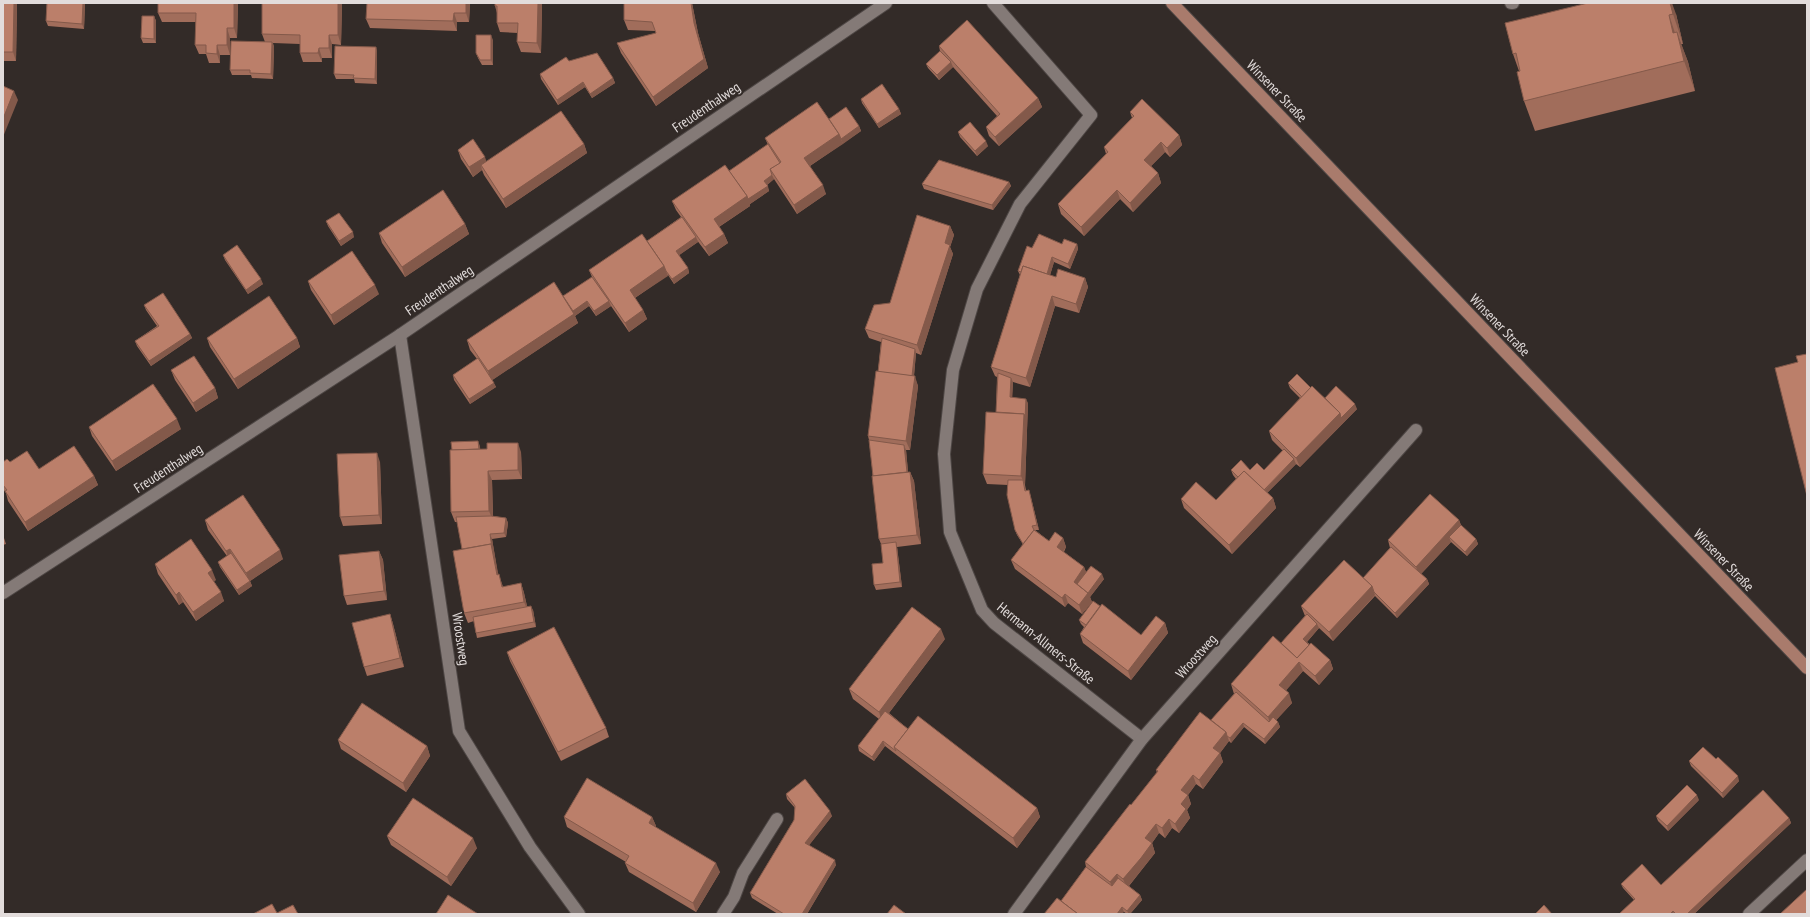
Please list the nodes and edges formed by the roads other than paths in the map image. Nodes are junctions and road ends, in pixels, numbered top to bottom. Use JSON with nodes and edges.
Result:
{"nodes":[{"id":1,"x":886,"y":3,"type":"edge"},
{"id":2,"x":993,"y":3,"type":"edge"},
{"id":3,"x":1172,"y":3,"type":"edge"},
{"id":4,"x":400,"y":335,"type":"junction"},
{"id":5,"x":1416,"y":430,"type":"dead end"},
{"id":6,"x":3,"y":593,"type":"edge"},
{"id":7,"x":1807,"y":668,"type":"edge"},
{"id":8,"x":1142,"y":739,"type":"junction"},
{"id":9,"x":777,"y":819,"type":"dead end"},
{"id":10,"x":1807,"y":860,"type":"edge"},
{"id":11,"x":579,"y":914,"type":"edge"},
{"id":12,"x":723,"y":914,"type":"edge"},
{"id":13,"x":1014,"y":914,"type":"edge"},
{"id":14,"x":1749,"y":914,"type":"edge"}],
"edges":[{"from":1,"to":4,"type":"street","name":"Freudenthalweg"},
{"from":2,"to":8,"type":"street","name":"Hermann-Allmers-Straße"},
{"from":3,"to":7,"type":"main road","name":"Winsener Straße"},
{"from":4,"to":6,"type":"street","name":"Freudenthalweg"},
{"from":4,"to":11,"type":"street","name":"Wroostweg"},
{"from":5,"to":8,"type":"street","name":"Wroostweg"},
{"from":8,"to":13,"type":"street","name":"Wroostweg"},
{"from":9,"to":12,"type":"street"},
{"from":10,"to":14,"type":"street"}]}
